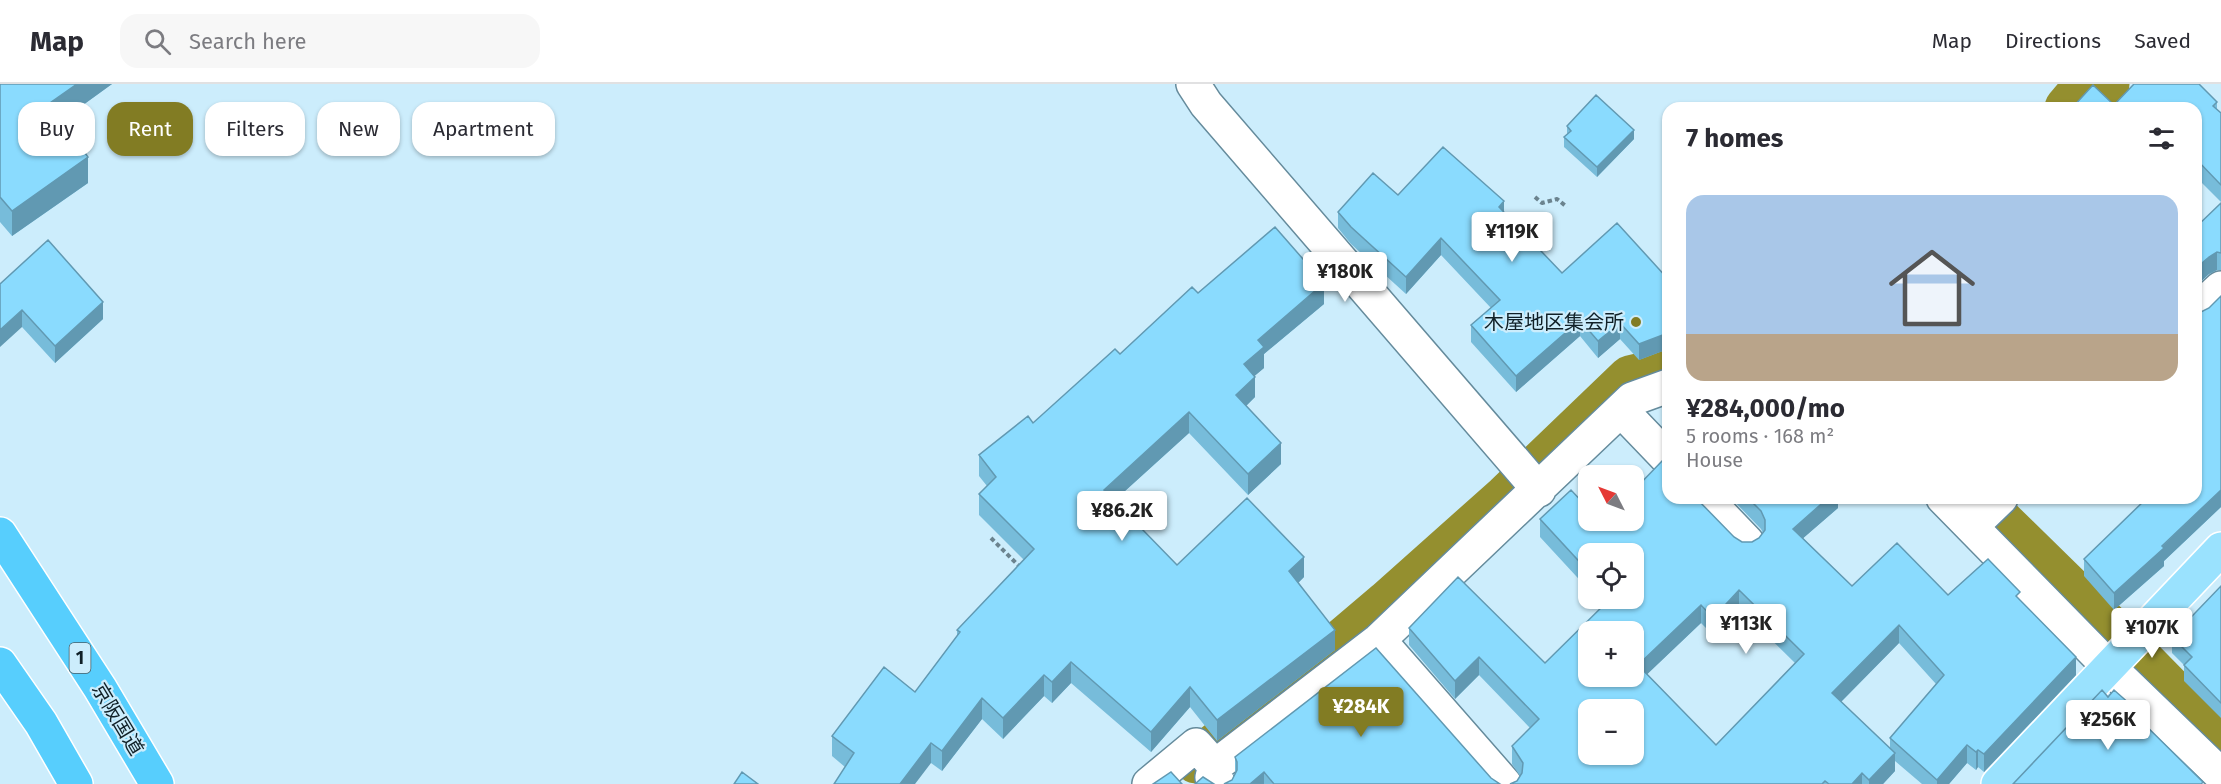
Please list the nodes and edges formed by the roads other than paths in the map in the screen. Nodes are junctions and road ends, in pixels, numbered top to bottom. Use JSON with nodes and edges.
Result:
{"nodes":[{"id":1,"x":1193,"y":84,"type":"edge"},
{"id":2,"x":2221,"y":288,"type":"edge"},
{"id":3,"x":2202,"y":305,"type":"edge"},
{"id":4,"x":1662,"y":388,"type":"edge"},
{"id":5,"x":1622,"y":410,"type":"junction"},
{"id":6,"x":1662,"y":453,"type":"edge"},
{"id":7,"x":1539,"y":490,"type":"junction"},
{"id":8,"x":1711,"y":504,"type":"edge"},
{"id":9,"x":1949,"y":504,"type":"edge"},
{"id":10,"x":1995,"y":504,"type":"edge"},
{"id":11,"x":1972,"y":526,"type":"junction"},
{"id":12,"x":0,"y":534,"type":"edge"},
{"id":13,"x":1747,"y":542,"type":"edge"},
{"id":14,"x":2221,"y":549,"type":"edge"},
{"id":15,"x":1379,"y":640,"type":"junction"},
{"id":16,"x":2115,"y":660,"type":"junction"},
{"id":17,"x":0,"y":664,"type":"edge"},
{"id":18,"x":1210,"y":764,"type":"edge"},
{"id":19,"x":2221,"y":775,"type":"edge"},
{"id":20,"x":76,"y":784,"type":"edge"},
{"id":21,"x":157,"y":784,"type":"edge"},
{"id":22,"x":1149,"y":784,"type":"edge"},
{"id":23,"x":1504,"y":784,"type":"edge"},
{"id":24,"x":1998,"y":784,"type":"edge"}],
"edges":[{"from":1,"to":7,"type":"street"},
{"from":2,"to":3,"type":"street"},
{"from":4,"to":5,"type":"street"},
{"from":5,"to":6,"type":"street"},
{"from":5,"to":7,"type":"street"},
{"from":7,"to":15,"type":"street"},
{"from":8,"to":13,"type":"street"},
{"from":9,"to":11,"type":"street"},
{"from":10,"to":11,"type":"street"},
{"from":11,"to":16,"type":"street"},
{"from":12,"to":21,"type":"highway","name":"京阪国道","number":"1"},
{"from":14,"to":16,"type":"main road"},
{"from":15,"to":18,"type":"street"},
{"from":15,"to":23,"type":"street"},
{"from":16,"to":19,"type":"street"},
{"from":16,"to":24,"type":"main road"},
{"from":17,"to":20,"type":"highway"},
{"from":18,"to":22,"type":"street"}]}
